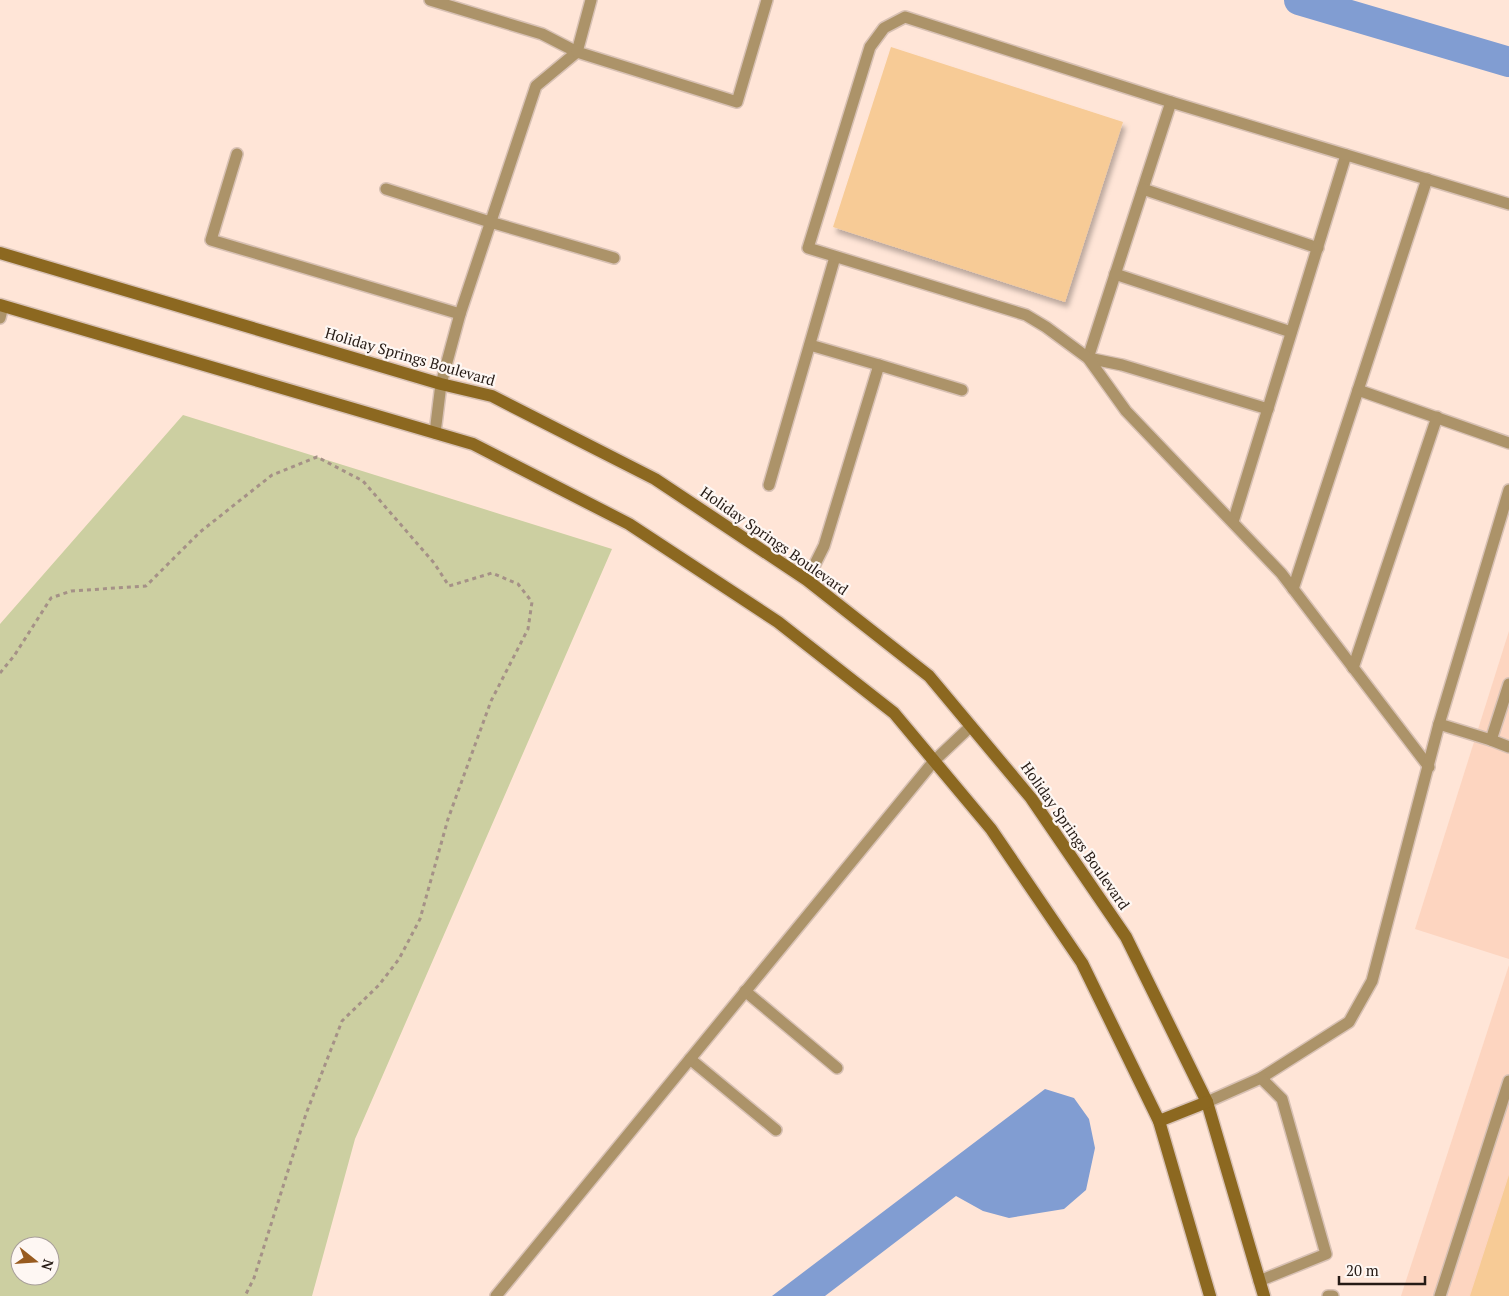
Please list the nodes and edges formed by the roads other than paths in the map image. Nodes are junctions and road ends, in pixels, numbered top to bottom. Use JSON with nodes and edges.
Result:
{"nodes":[{"id":1,"x":430,"y":0,"type":"edge"},
{"id":2,"x":591,"y":0,"type":"edge"},
{"id":3,"x":767,"y":0,"type":"edge"},
{"id":4,"x":577,"y":52,"type":"junction"},
{"id":5,"x":1171,"y":102,"type":"junction"},
{"id":6,"x":237,"y":154,"type":"dead end"},
{"id":7,"x":1346,"y":155,"type":"junction"},
{"id":8,"x":1427,"y":179,"type":"junction"},
{"id":9,"x":386,"y":189,"type":"dead end"},
{"id":10,"x":1143,"y":189,"type":"junction"},
{"id":11,"x":1509,"y":204,"type":"edge"},
{"id":12,"x":490,"y":222,"type":"junction"},
{"id":13,"x":1318,"y":248,"type":"junction"},
{"id":14,"x":0,"y":253,"type":"edge"},
{"id":15,"x":835,"y":257,"type":"junction"},
{"id":16,"x":614,"y":258,"type":"dead end"},
{"id":17,"x":1115,"y":274,"type":"junction"},
{"id":18,"x":1,"y":310,"type":"edge"},
{"id":19,"x":460,"y":314,"type":"junction"},
{"id":20,"x":1292,"y":332,"type":"junction"},
{"id":21,"x":810,"y":345,"type":"junction"},
{"id":22,"x":1088,"y":358,"type":"junction"},
{"id":23,"x":879,"y":365,"type":"junction"},
{"id":24,"x":441,"y":384,"type":"junction"},
{"id":25,"x":962,"y":390,"type":"dead end"},
{"id":26,"x":1358,"y":390,"type":"junction"},
{"id":27,"x":1268,"y":409,"type":"junction"},
{"id":28,"x":1437,"y":417,"type":"junction"},
{"id":29,"x":435,"y":433,"type":"junction"},
{"id":30,"x":1509,"y":443,"type":"edge"},
{"id":31,"x":769,"y":484,"type":"dead end"},
{"id":32,"x":1509,"y":490,"type":"edge"},
{"id":33,"x":1233,"y":522,"type":"junction"},
{"id":34,"x":808,"y":580,"type":"junction"},
{"id":35,"x":1293,"y":589,"type":"junction"},
{"id":36,"x":1352,"y":668,"type":"junction"},
{"id":37,"x":1509,"y":684,"type":"edge"},
{"id":38,"x":1439,"y":724,"type":"junction"},
{"id":39,"x":971,"y":726,"type":"junction"},
{"id":40,"x":1491,"y":740,"type":"junction"},
{"id":41,"x":1509,"y":747,"type":"edge"},
{"id":42,"x":934,"y":761,"type":"junction"},
{"id":43,"x":1429,"y":767,"type":"junction"},
{"id":44,"x":745,"y":991,"type":"junction"},
{"id":45,"x":690,"y":1059,"type":"junction"},
{"id":46,"x":837,"y":1068,"type":"dead end"},
{"id":47,"x":1261,"y":1078,"type":"junction"},
{"id":48,"x":1509,"y":1081,"type":"edge"},
{"id":49,"x":1207,"y":1102,"type":"junction"},
{"id":50,"x":1159,"y":1121,"type":"junction"},
{"id":51,"x":776,"y":1130,"type":"dead end"},
{"id":52,"x":1260,"y":1281,"type":"junction"},
{"id":53,"x":496,"y":1296,"type":"edge"},
{"id":54,"x":1210,"y":1296,"type":"edge"},
{"id":55,"x":1264,"y":1296,"type":"edge"},
{"id":56,"x":1328,"y":1296,"type":"edge"},
{"id":57,"x":1333,"y":1296,"type":"edge"},
{"id":58,"x":1440,"y":1296,"type":"edge"}],
"edges":[{"from":1,"to":4,"type":"lane"},
{"from":2,"to":4,"type":"lane"},
{"from":3,"to":4,"type":"lane"},
{"from":4,"to":12,"type":"lane"},
{"from":5,"to":7,"type":"lane"},
{"from":5,"to":10,"type":"lane"},
{"from":5,"to":15,"type":"lane"},
{"from":6,"to":19,"type":"lane"},
{"from":7,"to":8,"type":"lane"},
{"from":7,"to":13,"type":"lane"},
{"from":8,"to":11,"type":"lane"},
{"from":8,"to":26,"type":"lane"},
{"from":9,"to":12,"type":"lane"},
{"from":10,"to":13,"type":"lane"},
{"from":10,"to":17,"type":"lane"},
{"from":12,"to":16,"type":"lane"},
{"from":12,"to":19,"type":"lane"},
{"from":13,"to":20,"type":"lane"},
{"from":14,"to":24,"type":"street","name":"Holiday Springs Boulevard"},
{"from":15,"to":21,"type":"lane"},
{"from":15,"to":22,"type":"lane"},
{"from":17,"to":20,"type":"lane"},
{"from":17,"to":22,"type":"lane"},
{"from":18,"to":29,"type":"street"},
{"from":19,"to":24,"type":"lane"},
{"from":20,"to":27,"type":"lane"},
{"from":21,"to":23,"type":"lane"},
{"from":21,"to":31,"type":"lane"},
{"from":22,"to":27,"type":"lane"},
{"from":22,"to":33,"type":"lane"},
{"from":23,"to":25,"type":"lane"},
{"from":23,"to":34,"type":"lane"},
{"from":24,"to":29,"type":"lane"},
{"from":24,"to":34,"type":"street","name":"Holiday Springs Boulevard"},
{"from":26,"to":28,"type":"lane"},
{"from":26,"to":35,"type":"lane"},
{"from":27,"to":33,"type":"lane"},
{"from":28,"to":30,"type":"lane"},
{"from":28,"to":36,"type":"lane"},
{"from":29,"to":42,"type":"street"},
{"from":32,"to":38,"type":"lane"},
{"from":33,"to":35,"type":"lane"},
{"from":34,"to":39,"type":"street","name":"Holiday Springs Boulevard"},
{"from":35,"to":36,"type":"lane"},
{"from":36,"to":43,"type":"lane"},
{"from":37,"to":40,"type":"lane"},
{"from":38,"to":40,"type":"lane"},
{"from":38,"to":43,"type":"lane"},
{"from":39,"to":42,"type":"lane"},
{"from":39,"to":49,"type":"street","name":"Holiday Springs Boulevard"},
{"from":40,"to":41,"type":"lane"},
{"from":42,"to":44,"type":"lane"},
{"from":42,"to":50,"type":"street"},
{"from":43,"to":47,"type":"lane"},
{"from":44,"to":45,"type":"lane"},
{"from":44,"to":46,"type":"lane"},
{"from":45,"to":51,"type":"lane"},
{"from":45,"to":53,"type":"lane"},
{"from":47,"to":49,"type":"lane"},
{"from":47,"to":52,"type":"lane"},
{"from":48,"to":58,"type":"lane"},
{"from":49,"to":50,"type":"street"},
{"from":49,"to":52,"type":"street","name":"Holiday Springs Boulevard"},
{"from":50,"to":54,"type":"street"},
{"from":52,"to":55,"type":"street","name":"Holiday Springs Boulevard"},
{"from":56,"to":57,"type":"lane"}]}
